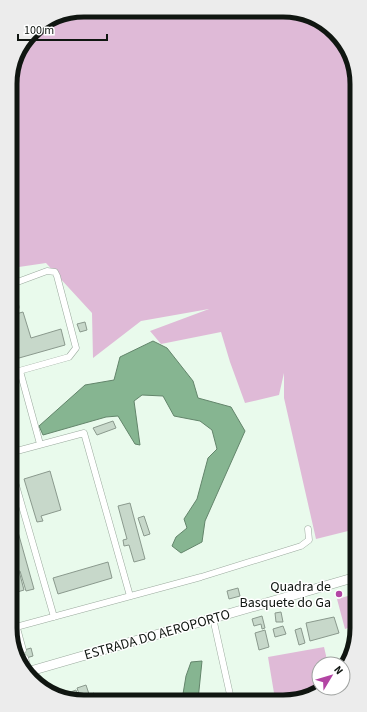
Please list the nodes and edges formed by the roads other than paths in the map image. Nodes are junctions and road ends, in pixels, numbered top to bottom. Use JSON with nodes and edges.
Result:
{"nodes":[{"id":1,"x":17,"y":282,"type":"edge"},
{"id":2,"x":20,"y":371,"type":"junction"},
{"id":3,"x":17,"y":372,"type":"edge"},
{"id":4,"x":40,"y":444,"type":"junction"},
{"id":5,"x":17,"y":451,"type":"edge"},
{"id":6,"x":17,"y":489,"type":"edge"},
{"id":7,"x":308,"y":529,"type":"dead end"},
{"id":8,"x":350,"y":579,"type":"edge"},
{"id":9,"x":130,"y":596,"type":"junction"},
{"id":10,"x":54,"y":617,"type":"junction"},
{"id":11,"x":213,"y":618,"type":"junction"},
{"id":12,"x":17,"y":627,"type":"edge"},
{"id":13,"x":17,"y":631,"type":"edge"},
{"id":14,"x":23,"y":650,"type":"dead end"},
{"id":15,"x":33,"y":671,"type":"edge"},
{"id":16,"x":230,"y":695,"type":"edge"}],
"edges":[{"from":1,"to":2,"type":"street"},
{"from":2,"to":3,"type":"street"},
{"from":2,"to":4,"type":"street"},
{"from":4,"to":5,"type":"street"},
{"from":4,"to":9,"type":"street"},
{"from":6,"to":10,"type":"street"},
{"from":7,"to":9,"type":"street"},
{"from":8,"to":11,"type":"street","name":"ESTRADA DO AEROPORTO"},
{"from":9,"to":10,"type":"street"},
{"from":10,"to":12,"type":"street"},
{"from":11,"to":15,"type":"street","name":"ESTRADA DO AEROPORTO"},
{"from":11,"to":16,"type":"street"},
{"from":13,"to":14,"type":"street"}]}
